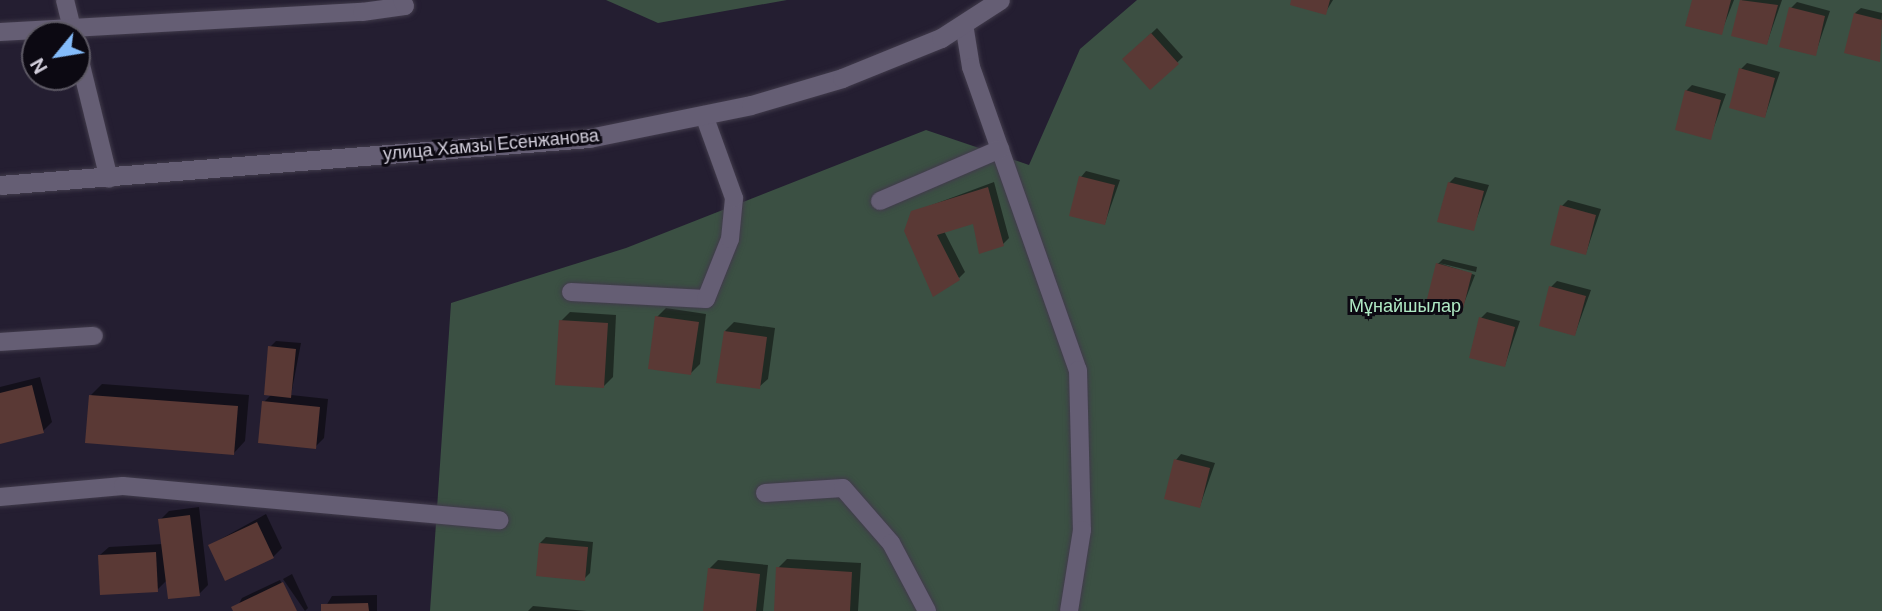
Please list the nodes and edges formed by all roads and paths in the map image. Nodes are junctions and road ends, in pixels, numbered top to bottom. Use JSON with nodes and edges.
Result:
{"nodes":[{"id":1,"x":65,"y":0,"type":"edge"},
{"id":2,"x":402,"y":0,"type":"edge"},
{"id":3,"x":1000,"y":0,"type":"edge"},
{"id":4,"x":73,"y":21,"type":"edge"},
{"id":5,"x":964,"y":24,"type":"junction"},
{"id":6,"x":91,"y":29,"type":"edge"},
{"id":7,"x":21,"y":31,"type":"edge"},
{"id":8,"x":0,"y":32,"type":"edge"},
{"id":9,"x":89,"y":91,"type":"edge"},
{"id":10,"x":704,"y":115,"type":"junction"},
{"id":11,"x":1000,"y":149,"type":"junction"},
{"id":12,"x":109,"y":180,"type":"junction"},
{"id":13,"x":0,"y":185,"type":"edge"},
{"id":14,"x":880,"y":201,"type":"dead end"},
{"id":15,"x":570,"y":292,"type":"dead end"},
{"id":16,"x":94,"y":336,"type":"dead end"},
{"id":17,"x":0,"y":342,"type":"edge"},
{"id":18,"x":765,"y":493,"type":"dead end"},
{"id":19,"x":0,"y":497,"type":"edge"},
{"id":20,"x":499,"y":520,"type":"dead end"},
{"id":21,"x":927,"y":611,"type":"edge"},
{"id":22,"x":1069,"y":611,"type":"edge"}],
"edges":[{"from":1,"to":4,"type":"street"},
{"from":2,"to":6,"type":"street"},
{"from":3,"to":5,"type":"street","name":"улица Хамзы Есенжанова"},
{"from":5,"to":10,"type":"street","name":"улица Хамзы Есенжанова"},
{"from":5,"to":11,"type":"street"},
{"from":7,"to":8,"type":"street"},
{"from":9,"to":12,"type":"street"},
{"from":10,"to":12,"type":"street","name":"улица Хамзы Есенжанова"},
{"from":10,"to":15,"type":"street"},
{"from":11,"to":14,"type":"street"},
{"from":11,"to":22,"type":"street"},
{"from":12,"to":13,"type":"street","name":"улица Хамзы Есенжанова"},
{"from":16,"to":17,"type":"street"},
{"from":18,"to":21,"type":"street"},
{"from":19,"to":20,"type":"street"}]}
